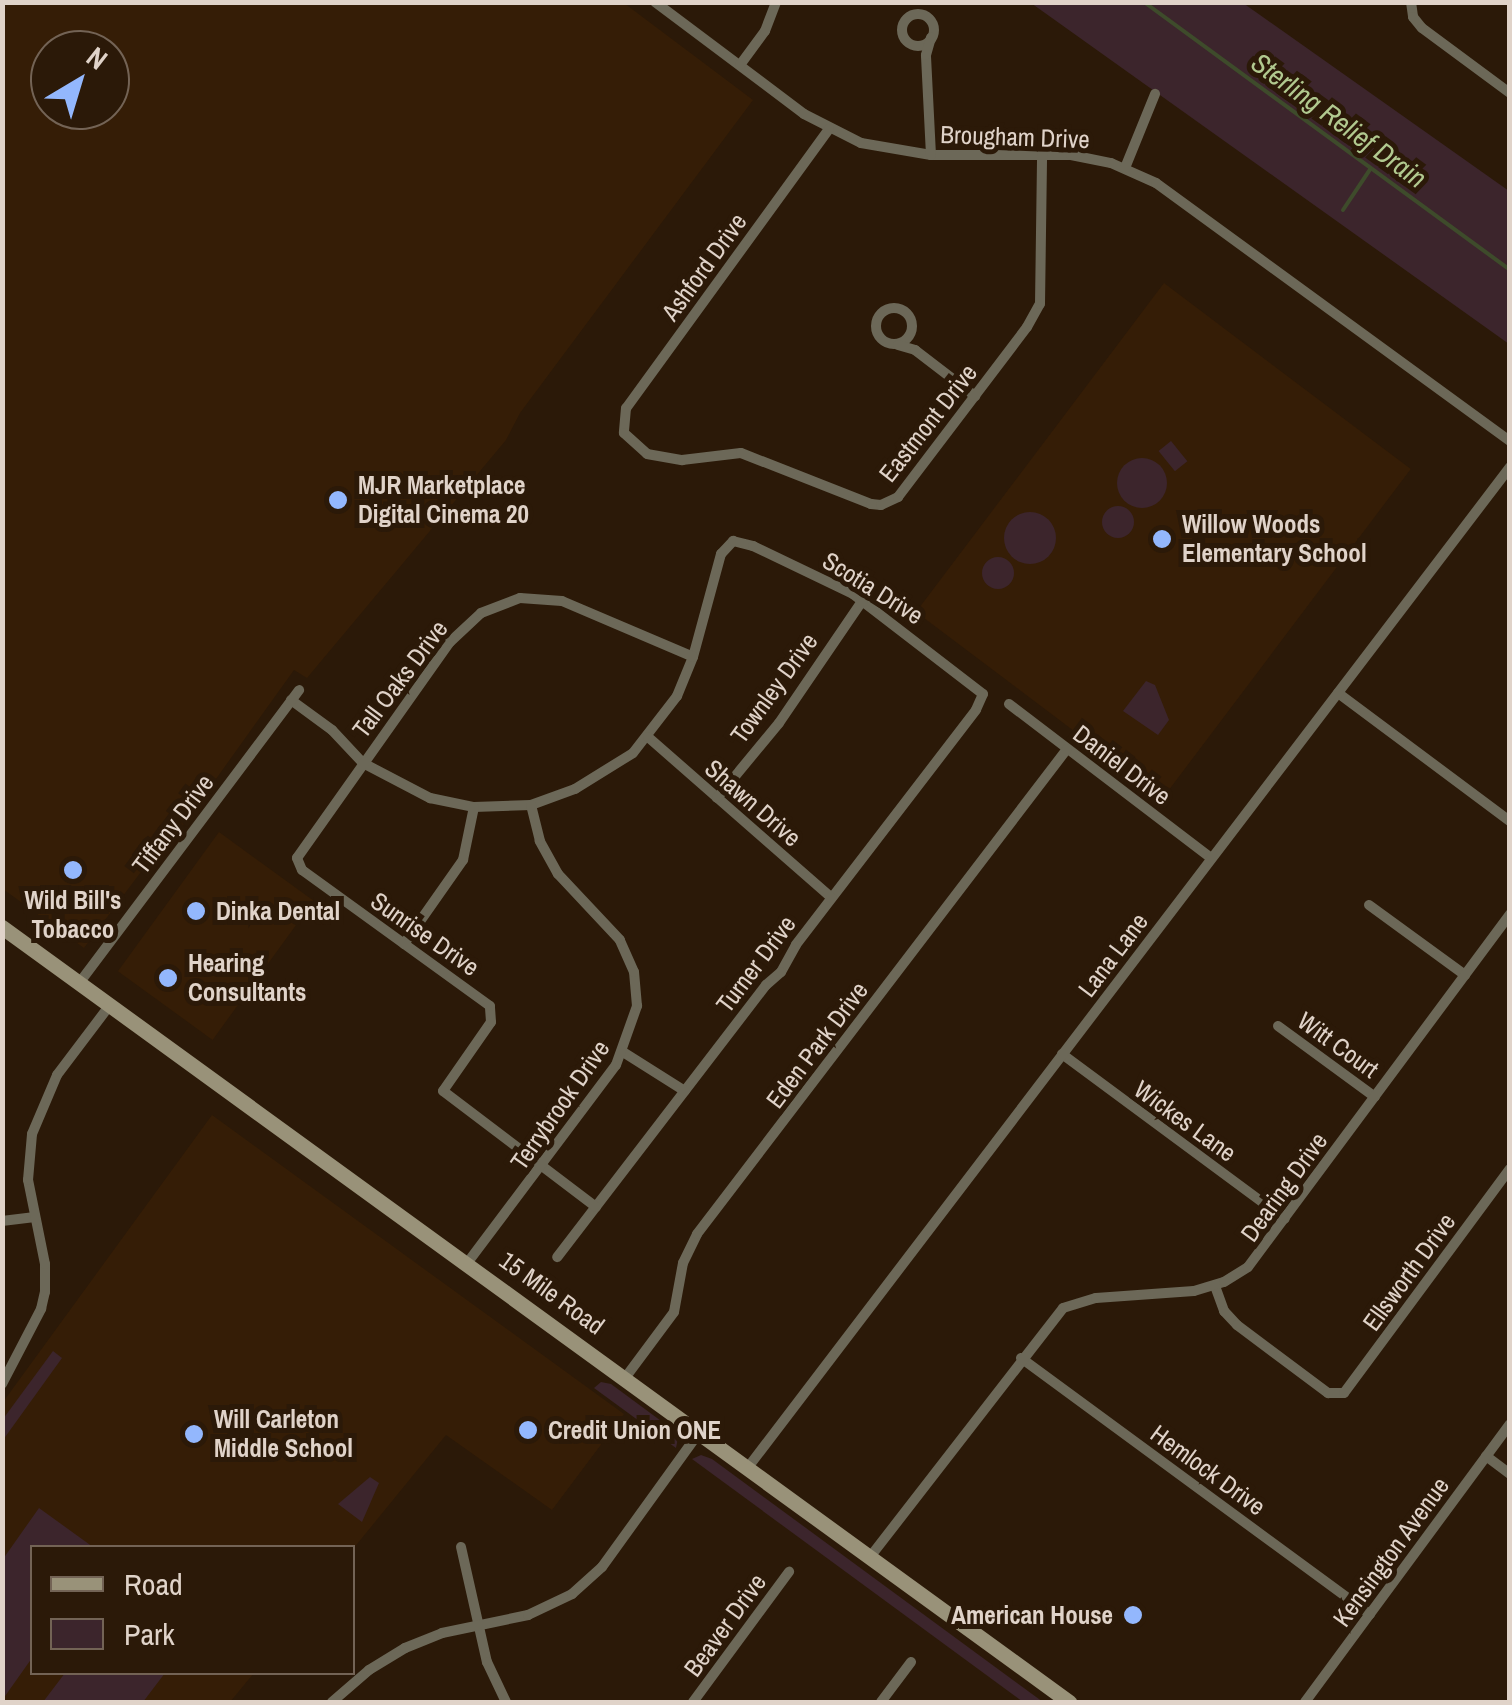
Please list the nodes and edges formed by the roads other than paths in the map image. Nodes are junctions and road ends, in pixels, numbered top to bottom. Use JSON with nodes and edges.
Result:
{"nodes":[{"id":1,"x":655,"y":2,"type":"edge"},
{"id":2,"x":776,"y":2,"type":"edge"},
{"id":3,"x":1411,"y":6,"type":"edge"},
{"id":4,"x":932,"y":38,"type":"junction"},
{"id":5,"x":913,"y":45,"type":"junction"},
{"id":6,"x":926,"y":55,"type":"junction"},
{"id":7,"x":740,"y":65,"type":"junction"},
{"id":8,"x":1510,"y":92,"type":"edge"},
{"id":9,"x":1155,"y":94,"type":"dead end"},
{"id":10,"x":829,"y":129,"type":"junction"},
{"id":11,"x":1042,"y":154,"type":"junction"},
{"id":12,"x":931,"y":155,"type":"junction"},
{"id":13,"x":1125,"y":168,"type":"junction"},
{"id":14,"x":909,"y":336,"type":"junction"},
{"id":15,"x":897,"y":345,"type":"junction"},
{"id":16,"x":915,"y":350,"type":"junction"},
{"id":17,"x":975,"y":396,"type":"junction"},
{"id":18,"x":624,"y":433,"type":"joint"},
{"id":19,"x":1510,"y":441,"type":"edge"},
{"id":20,"x":1510,"y":468,"type":"edge"},
{"id":21,"x":862,"y":600,"type":"junction"},
{"id":22,"x":694,"y":657,"type":"junction"},
{"id":23,"x":299,"y":690,"type":"dead end"},
{"id":24,"x":1338,"y":692,"type":"junction"},
{"id":25,"x":983,"y":694,"type":"joint"},
{"id":26,"x":291,"y":700,"type":"junction"},
{"id":27,"x":1009,"y":704,"type":"dead end"},
{"id":28,"x":648,"y":737,"type":"junction"},
{"id":29,"x":1067,"y":749,"type":"junction"},
{"id":30,"x":363,"y":763,"type":"junction"},
{"id":31,"x":718,"y":798,"type":"junction"},
{"id":32,"x":531,"y":805,"type":"junction"},
{"id":33,"x":474,"y":807,"type":"junction"},
{"id":34,"x":1510,"y":820,"type":"edge"},
{"id":35,"x":1211,"y":858,"type":"junction"},
{"id":36,"x":297,"y":861,"type":"joint"},
{"id":37,"x":832,"y":898,"type":"junction"},
{"id":38,"x":1369,"y":905,"type":"dead end"},
{"id":39,"x":1510,"y":914,"type":"edge"},
{"id":40,"x":2,"y":926,"type":"edge"},
{"id":41,"x":404,"y":944,"type":"junction"},
{"id":42,"x":1465,"y":975,"type":"junction"},
{"id":43,"x":80,"y":982,"type":"junction"},
{"id":44,"x":110,"y":1004,"type":"junction"},
{"id":45,"x":1278,"y":1026,"type":"dead end"},
{"id":46,"x":623,"y":1052,"type":"junction"},
{"id":47,"x":1062,"y":1054,"type":"junction"},
{"id":48,"x":685,"y":1091,"type":"junction"},
{"id":49,"x":1375,"y":1097,"type":"junction"},
{"id":50,"x":542,"y":1166,"type":"junction"},
{"id":51,"x":1510,"y":1169,"type":"edge"},
{"id":52,"x":596,"y":1206,"type":"junction"},
{"id":53,"x":34,"y":1217,"type":"junction"},
{"id":54,"x":1285,"y":1219,"type":"junction"},
{"id":55,"x":2,"y":1221,"type":"edge"},
{"id":56,"x":558,"y":1257,"type":"dead end"},
{"id":57,"x":468,"y":1262,"type":"junction"},
{"id":58,"x":1215,"y":1286,"type":"junction"},
{"id":59,"x":1021,"y":1358,"type":"junction"},
{"id":60,"x":625,"y":1378,"type":"junction"},
{"id":61,"x":2,"y":1384,"type":"edge"},
{"id":62,"x":1510,"y":1424,"type":"edge"},
{"id":63,"x":700,"y":1432,"type":"junction"},
{"id":64,"x":1486,"y":1456,"type":"junction"},
{"id":65,"x":749,"y":1466,"type":"junction"},
{"id":66,"x":1510,"y":1474,"type":"edge"},
{"id":67,"x":462,"y":1547,"type":"dead end"},
{"id":68,"x":870,"y":1556,"type":"junction"},
{"id":69,"x":789,"y":1572,"type":"dead end"},
{"id":70,"x":1370,"y":1614,"type":"junction"},
{"id":71,"x":478,"y":1625,"type":"junction"},
{"id":72,"x":911,"y":1662,"type":"dead end"},
{"id":73,"x":332,"y":1702,"type":"edge"},
{"id":74,"x":506,"y":1702,"type":"edge"},
{"id":75,"x":693,"y":1702,"type":"edge"},
{"id":76,"x":881,"y":1702,"type":"edge"},
{"id":77,"x":1068,"y":1702,"type":"edge"},
{"id":78,"x":1305,"y":1702,"type":"edge"}],
"edges":[{"from":1,"to":7,"type":"street","name":"Brougham Drive"},
{"from":2,"to":7,"type":"street"},
{"from":3,"to":8,"type":"street"},
{"from":4,"to":5,"type":"street"},
{"from":4,"to":5,"type":"street"},
{"from":4,"to":6,"type":"street"},
{"from":5,"to":6,"type":"street"},
{"from":6,"to":12,"type":"street"},
{"from":7,"to":10,"type":"street","name":"Brougham Drive"},
{"from":9,"to":13,"type":"street"},
{"from":10,"to":12,"type":"street","name":"Brougham Drive"},
{"from":10,"to":18,"type":"street","name":"Ashford Drive"},
{"from":11,"to":12,"type":"street","name":"Brougham Drive"},
{"from":11,"to":13,"type":"street","name":"Brougham Drive"},
{"from":11,"to":17,"type":"street","name":"Eastmont Drive"},
{"from":13,"to":19,"type":"street","name":"Brougham Drive"},
{"from":14,"to":15,"type":"street"},
{"from":14,"to":15,"type":"street"},
{"from":14,"to":16,"type":"street"},
{"from":15,"to":16,"type":"street"},
{"from":16,"to":17,"type":"street"},
{"from":17,"to":18,"type":"street","name":"Eastmont Drive"},
{"from":20,"to":24,"type":"street","name":"Lana Lane"},
{"from":21,"to":22,"type":"street","name":"Scotia Drive"},
{"from":21,"to":25,"type":"street","name":"Scotia Drive"},
{"from":21,"to":31,"type":"street","name":"Townley Drive"},
{"from":22,"to":28,"type":"street"},
{"from":22,"to":30,"type":"street","name":"Tall Oaks Drive"},
{"from":23,"to":26,"type":"street","name":"Tiffany Drive"},
{"from":24,"to":34,"type":"street"},
{"from":24,"to":35,"type":"street","name":"Lana Lane"},
{"from":25,"to":37,"type":"street","name":"Turner Drive"},
{"from":26,"to":30,"type":"street"},
{"from":26,"to":43,"type":"street","name":"Tiffany Drive"},
{"from":27,"to":29,"type":"street","name":"Daniel Drive"},
{"from":28,"to":31,"type":"street","name":"Shawn Drive"},
{"from":28,"to":32,"type":"street"},
{"from":29,"to":35,"type":"street","name":"Daniel Drive"},
{"from":29,"to":60,"type":"street","name":"Eden Park Drive"},
{"from":30,"to":33,"type":"street"},
{"from":30,"to":36,"type":"street","name":"Tall Oaks Drive"},
{"from":31,"to":37,"type":"street","name":"Shawn Drive"},
{"from":32,"to":33,"type":"street"},
{"from":32,"to":46,"type":"street","name":"Terrybrook Drive"},
{"from":33,"to":41,"type":"street"},
{"from":35,"to":47,"type":"street","name":"Lana Lane"},
{"from":36,"to":41,"type":"street","name":"Sunrise Drive"},
{"from":37,"to":48,"type":"street","name":"Turner Drive"},
{"from":38,"to":42,"type":"street"},
{"from":39,"to":42,"type":"street","name":"Dearing Drive"},
{"from":40,"to":43,"type":"main road","name":"15 Mile Road"},
{"from":41,"to":50,"type":"street","name":"Sunrise Drive"},
{"from":42,"to":49,"type":"street","name":"Dearing Drive"},
{"from":43,"to":44,"type":"main road","name":"15 Mile Road"},
{"from":44,"to":53,"type":"street"},
{"from":44,"to":57,"type":"main road","name":"15 Mile Road"},
{"from":45,"to":49,"type":"street","name":"Witt Court"},
{"from":46,"to":48,"type":"street"},
{"from":46,"to":50,"type":"street","name":"Terrybrook Drive"},
{"from":47,"to":54,"type":"street","name":"Wickes Lane"},
{"from":47,"to":65,"type":"street","name":"Lana Lane"},
{"from":48,"to":52,"type":"street","name":"Turner Drive"},
{"from":49,"to":54,"type":"street","name":"Dearing Drive"},
{"from":50,"to":52,"type":"street","name":"Sunrise Drive"},
{"from":50,"to":57,"type":"street","name":"Terrybrook Drive"},
{"from":51,"to":58,"type":"street","name":"Ellsworth Drive"},
{"from":52,"to":56,"type":"street","name":"Turner Drive"},
{"from":53,"to":55,"type":"street"},
{"from":53,"to":61,"type":"street"},
{"from":54,"to":58,"type":"street","name":"Dearing Drive"},
{"from":57,"to":60,"type":"main road","name":"15 Mile Road"},
{"from":58,"to":59,"type":"street","name":"Dearing Drive"},
{"from":59,"to":68,"type":"street","name":"Dearing Drive"},
{"from":59,"to":70,"type":"street","name":"Hemlock Drive"},
{"from":60,"to":63,"type":"main road","name":"15 Mile Road"},
{"from":62,"to":64,"type":"street","name":"Kensington Avenue"},
{"from":63,"to":65,"type":"main road","name":"15 Mile Road"},
{"from":63,"to":71,"type":"street"},
{"from":64,"to":66,"type":"street"},
{"from":64,"to":70,"type":"street","name":"Kensington Avenue"},
{"from":65,"to":68,"type":"main road","name":"15 Mile Road"},
{"from":67,"to":71,"type":"street"},
{"from":68,"to":77,"type":"main road","name":"15 Mile Road"},
{"from":69,"to":75,"type":"street","name":"Beaver Drive"},
{"from":70,"to":78,"type":"street","name":"Kensington Avenue"},
{"from":71,"to":73,"type":"street"},
{"from":71,"to":74,"type":"street"},
{"from":72,"to":76,"type":"street"}]}
